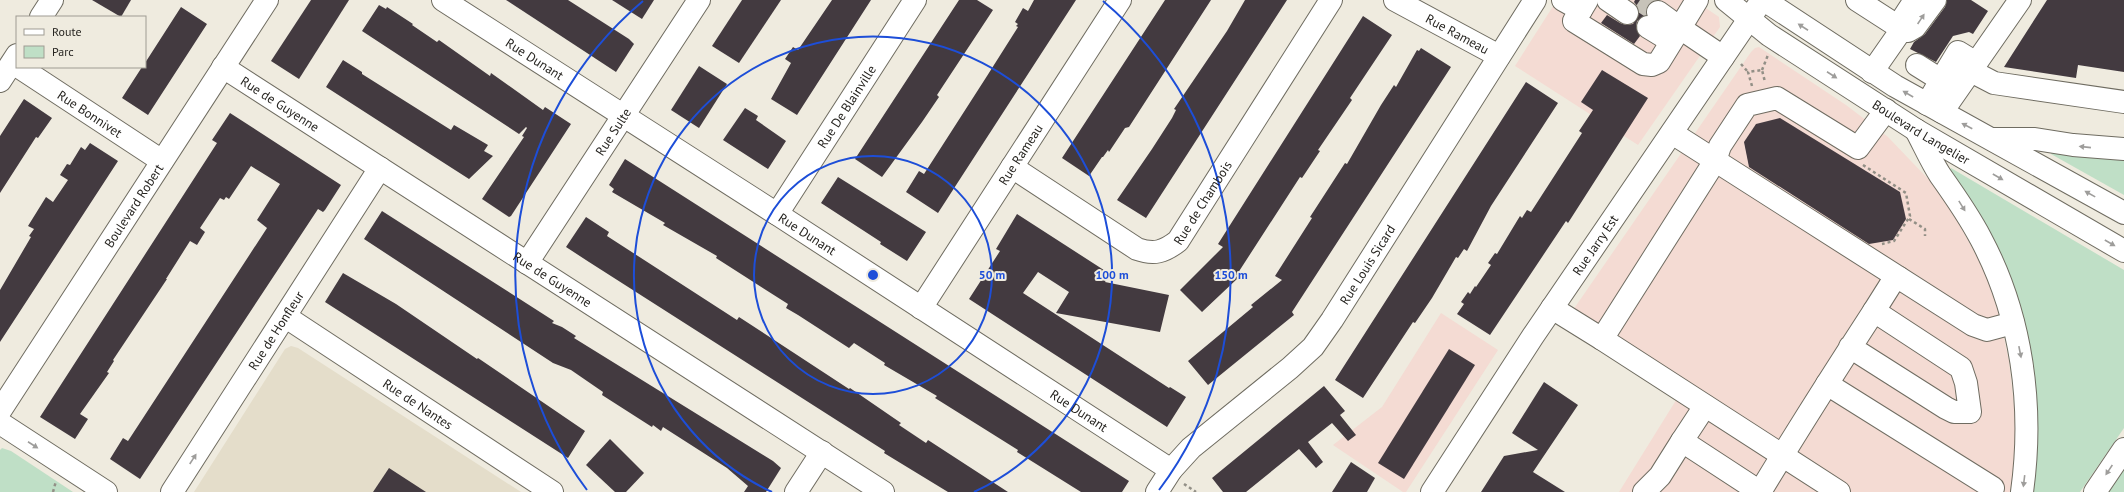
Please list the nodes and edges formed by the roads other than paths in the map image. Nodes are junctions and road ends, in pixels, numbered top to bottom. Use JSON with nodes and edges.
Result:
{"nodes":[{"id":1,"x":52,"y":0,"type":"edge"},
{"id":2,"x":267,"y":0,"type":"edge"},
{"id":3,"x":443,"y":0,"type":"edge"},
{"id":4,"x":699,"y":0,"type":"edge"},
{"id":5,"x":915,"y":0,"type":"edge"},
{"id":6,"x":1120,"y":0,"type":"edge"},
{"id":7,"x":1331,"y":0,"type":"edge"},
{"id":8,"x":1395,"y":0,"type":"edge"},
{"id":9,"x":1535,"y":0,"type":"edge"},
{"id":10,"x":1608,"y":0,"type":"edge"},
{"id":11,"x":1726,"y":0,"type":"edge"},
{"id":12,"x":1763,"y":0,"type":"edge"},
{"id":13,"x":1857,"y":0,"type":"edge"},
{"id":14,"x":1915,"y":0,"type":"edge"},
{"id":15,"x":1935,"y":0,"type":"edge"},
{"id":16,"x":2020,"y":0,"type":"edge"},
{"id":17,"x":1692,"y":2,"type":"edge"},
{"id":18,"x":1577,"y":3,"type":"edge"},
{"id":19,"x":1627,"y":13,"type":"dead end"},
{"id":20,"x":42,"y":16,"type":"edge"},
{"id":21,"x":1749,"y":19,"type":"junction"},
{"id":22,"x":1653,"y":20,"type":"tunnel mouth"},
{"id":23,"x":1900,"y":27,"type":"junction"},
{"id":24,"x":1676,"y":34,"type":"junction"},
{"id":25,"x":1499,"y":56,"type":"junction"},
{"id":26,"x":1723,"y":57,"type":"junction"},
{"id":27,"x":13,"y":61,"type":"edge"},
{"id":28,"x":1917,"y":65,"type":"dead end"},
{"id":29,"x":223,"y":67,"type":"junction"},
{"id":30,"x":1974,"y":67,"type":"junction"},
{"id":31,"x":23,"y":68,"type":"edge"},
{"id":32,"x":1872,"y":72,"type":"junction"},
{"id":33,"x":1942,"y":80,"type":"junction"},
{"id":34,"x":0,"y":81,"type":"edge"},
{"id":35,"x":2124,"y":102,"type":"edge"},
{"id":36,"x":1935,"y":108,"type":"junction"},
{"id":37,"x":1886,"y":110,"type":"junction"},
{"id":38,"x":624,"y":116,"type":"junction"},
{"id":39,"x":1916,"y":130,"type":"junction"},
{"id":40,"x":1672,"y":133,"type":"junction"},
{"id":41,"x":1992,"y":139,"type":"junction"},
{"id":42,"x":2124,"y":149,"type":"edge"},
{"id":43,"x":162,"y":161,"type":"junction"},
{"id":44,"x":1715,"y":161,"type":"junction"},
{"id":45,"x":1012,"y":167,"type":"junction"},
{"id":46,"x":380,"y":168,"type":"junction"},
{"id":47,"x":2124,"y":213,"type":"edge"},
{"id":48,"x":778,"y":214,"type":"junction"},
{"id":49,"x":2124,"y":251,"type":"edge"},
{"id":50,"x":528,"y":263,"type":"junction"},
{"id":51,"x":1904,"y":281,"type":"junction"},
{"id":52,"x":922,"y":308,"type":"junction"},
{"id":53,"x":1552,"y":308,"type":"junction"},
{"id":54,"x":1880,"y":315,"type":"junction"},
{"id":55,"x":286,"y":317,"type":"junction"},
{"id":56,"x":2013,"y":323,"type":"junction"},
{"id":57,"x":1602,"y":339,"type":"junction"},
{"id":58,"x":1850,"y":347,"type":"junction"},
{"id":59,"x":1827,"y":384,"type":"junction"},
{"id":60,"x":1705,"y":406,"type":"junction"},
{"id":61,"x":0,"y":411,"type":"edge"},
{"id":62,"x":0,"y":423,"type":"edge"},
{"id":63,"x":1682,"y":441,"type":"junction"},
{"id":64,"x":2124,"y":448,"type":"edge"},
{"id":65,"x":822,"y":452,"type":"junction"},
{"id":66,"x":1782,"y":456,"type":"junction"},
{"id":67,"x":1171,"y":470,"type":"junction"},
{"id":68,"x":551,"y":491,"type":"edge"},
{"id":69,"x":106,"y":492,"type":"edge"},
{"id":70,"x":172,"y":492,"type":"edge"},
{"id":71,"x":796,"y":492,"type":"edge"},
{"id":72,"x":883,"y":492,"type":"edge"},
{"id":73,"x":1157,"y":492,"type":"edge"},
{"id":74,"x":1432,"y":492,"type":"edge"},
{"id":75,"x":1644,"y":492,"type":"edge"},
{"id":76,"x":1760,"y":492,"type":"edge"},
{"id":77,"x":1839,"y":492,"type":"edge"},
{"id":78,"x":1991,"y":492,"type":"edge"},
{"id":79,"x":2022,"y":492,"type":"edge"},
{"id":80,"x":2095,"y":492,"type":"edge"}],
"edges":[{"from":1,"to":20,"type":"street"},
{"from":2,"to":29,"type":"street","name":"Boulevard Robert"},
{"from":3,"to":38,"type":"street","name":"Rue Dunant"},
{"from":4,"to":38,"type":"street","name":"Rue Sulte"},
{"from":5,"to":48,"type":"street","name":"Rue De Blainville"},
{"from":6,"to":45,"type":"street","name":"Rue Rameau"},
{"from":7,"to":45,"type":"street","name":"Rue de Chambois"},
{"from":8,"to":25,"type":"street","name":"Rue Rameau"},
{"from":9,"to":25,"type":"street","name":"Rue Louis Sicard"},
{"from":10,"to":19,"type":"street"},
{"from":11,"to":21,"type":"street","name":"Boulevard Langelier"},
{"from":12,"to":21,"type":"street","name":"Rue Jarry Est"},
{"from":32,"to":12,"type":"street","name":"Boulevard Langelier","one_way":true},
{"from":13,"to":23,"type":"street"},
{"from":14,"to":23,"type":"street"},
{"from":23,"to":15,"type":"street","one_way":true},
{"from":16,"to":30,"type":"street"},
{"from":17,"to":24,"type":"street"},
{"from":18,"to":24,"type":"street"},
{"from":21,"to":26,"type":"street","name":"Rue Jarry Est"},
{"from":21,"to":37,"type":"street","name":"Boulevard Langelier","one_way":true},
{"from":22,"to":24,"type":"street"},
{"from":23,"to":32,"type":"street"},
{"from":24,"to":26,"type":"street"},
{"from":25,"to":67,"type":"street","name":"Rue Louis Sicard"},
{"from":26,"to":40,"type":"street","name":"Rue Jarry Est"},
{"from":27,"to":34,"type":"street"},
{"from":28,"to":33,"type":"street"},
{"from":29,"to":43,"type":"street","name":"Boulevard Robert"},
{"from":29,"to":46,"type":"street","name":"Rue de Guyenne"},
{"from":30,"to":33,"type":"street"},
{"from":30,"to":35,"type":"street"},
{"from":30,"to":36,"type":"street"},
{"from":31,"to":43,"type":"street","name":"Rue Bonnivet"},
{"from":36,"to":32,"type":"street","name":"Boulevard Langelier","one_way":true},
{"from":33,"to":36,"type":"street"},
{"from":41,"to":36,"type":"street","name":"Boulevard Langelier","one_way":true},
{"from":37,"to":39,"type":"street","name":"Boulevard Langelier"},
{"from":37,"to":44,"type":"street"},
{"from":38,"to":48,"type":"street","name":"Rue Dunant"},
{"from":38,"to":50,"type":"street","name":"Rue Sulte"},
{"from":39,"to":49,"type":"street","name":"Boulevard Langelier","one_way":true},
{"from":39,"to":56,"type":"street","one_way":true},
{"from":40,"to":44,"type":"street"},
{"from":40,"to":53,"type":"street","name":"Rue Jarry Est"},
{"from":42,"to":41,"type":"street","one_way":true},
{"from":47,"to":41,"type":"street","name":"Boulevard Langelier","one_way":true},
{"from":43,"to":61,"type":"street","name":"Boulevard Robert"},
{"from":44,"to":51,"type":"street"},
{"from":44,"to":57,"type":"street"},
{"from":45,"to":52,"type":"street","name":"Rue Rameau"},
{"from":46,"to":50,"type":"street","name":"Rue de Guyenne"},
{"from":46,"to":55,"type":"street","name":"Rue de Honfleur"},
{"from":48,"to":52,"type":"street","name":"Rue Dunant"},
{"from":50,"to":65,"type":"street","name":"Rue de Guyenne"},
{"from":51,"to":54,"type":"street"},
{"from":51,"to":56,"type":"street"},
{"from":52,"to":67,"type":"street","name":"Rue Dunant"},
{"from":53,"to":57,"type":"street"},
{"from":53,"to":74,"type":"street","name":"Rue Jarry Est"},
{"from":54,"to":58,"type":"street"},
{"from":54,"to":58,"type":"street"},
{"from":55,"to":68,"type":"street","name":"Rue de Nantes"},
{"from":70,"to":55,"type":"street","name":"Rue de Honfleur","one_way":true},
{"from":56,"to":79,"type":"street","one_way":true},
{"from":57,"to":60,"type":"street"},
{"from":58,"to":59,"type":"street"},
{"from":59,"to":66,"type":"street"},
{"from":59,"to":78,"type":"street"},
{"from":60,"to":63,"type":"street"},
{"from":60,"to":66,"type":"street"},
{"from":62,"to":69,"type":"street","one_way":true},
{"from":63,"to":75,"type":"street"},
{"from":63,"to":76,"type":"street"},
{"from":64,"to":80,"type":"street","one_way":true},
{"from":65,"to":71,"type":"street"},
{"from":65,"to":72,"type":"street","name":"Rue de Guyenne"},
{"from":66,"to":76,"type":"street"},
{"from":66,"to":77,"type":"street"},
{"from":67,"to":73,"type":"street","name":"Rue Louis Sicard"}]}
